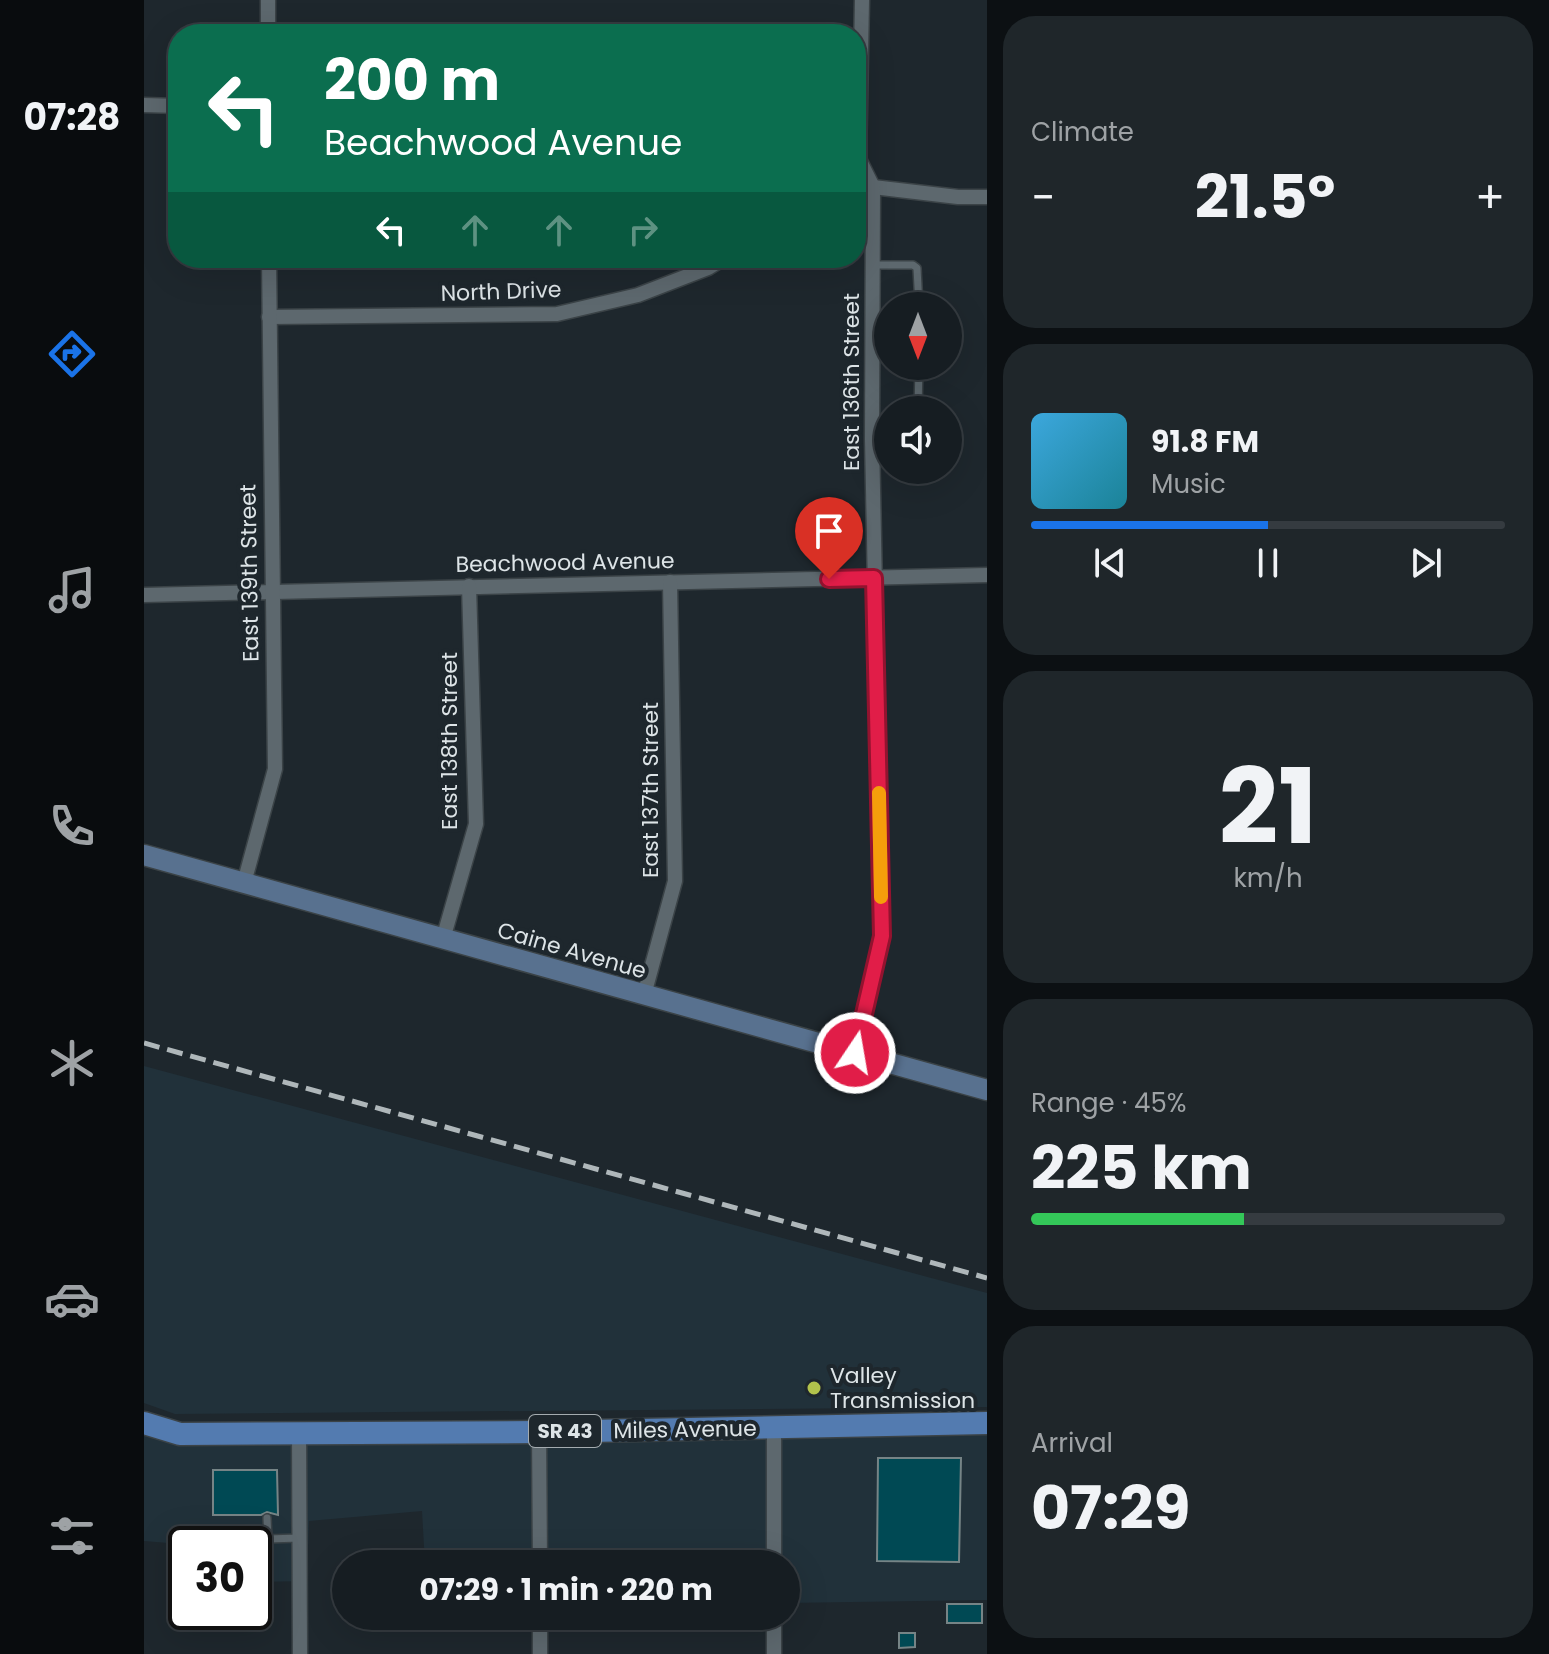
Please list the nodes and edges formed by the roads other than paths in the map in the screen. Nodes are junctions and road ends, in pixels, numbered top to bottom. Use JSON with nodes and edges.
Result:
{"nodes":[{"id":1,"x":268,"y":0,"type":"edge"},
{"id":2,"x":862,"y":0,"type":"edge"},
{"id":3,"x":268,"y":24,"type":"edge"},
{"id":4,"x":861,"y":24,"type":"edge"},
{"id":5,"x":144,"y":105,"type":"edge"},
{"id":6,"x":168,"y":106,"type":"edge"},
{"id":7,"x":866,"y":175,"type":"edge"},
{"id":8,"x":873,"y":187,"type":"junction"},
{"id":9,"x":987,"y":197,"type":"edge"},
{"id":10,"x":874,"y":265,"type":"junction"},
{"id":11,"x":269,"y":268,"type":"edge"},
{"id":12,"x":708,"y":268,"type":"edge"},
{"id":13,"x":918,"y":292,"type":"edge"},
{"id":14,"x":269,"y":317,"type":"junction"},
{"id":15,"x":872,"y":427,"type":"joint"},
{"id":16,"x":987,"y":575,"type":"edge"},
{"id":17,"x":874,"y":578,"type":"junction"},
{"id":18,"x":670,"y":582,"type":"junction"},
{"id":19,"x":469,"y":586,"type":"junction"},
{"id":20,"x":272,"y":590,"type":"junction"},
{"id":21,"x":144,"y":595,"type":"edge"},
{"id":22,"x":144,"y":855,"type":"edge"},
{"id":23,"x":244,"y":883,"type":"junction"},
{"id":24,"x":443,"y":939,"type":"junction"},
{"id":25,"x":644,"y":995,"type":"junction"},
{"id":26,"x":855,"y":1053,"type":"junction"},
{"id":27,"x":987,"y":1090,"type":"edge"},
{"id":28,"x":144,"y":1423,"type":"edge"},
{"id":29,"x":987,"y":1423,"type":"edge"},
{"id":30,"x":774,"y":1427,"type":"junction"},
{"id":31,"x":299,"y":1432,"type":"junction"},
{"id":32,"x":539,"y":1432,"type":"junction"},
{"id":33,"x":267,"y":1518,"type":"dead end"},
{"id":34,"x":267,"y":1526,"type":"edge"},
{"id":35,"x":299,"y":1538,"type":"junction"},
{"id":36,"x":272,"y":1539,"type":"edge"},
{"id":37,"x":540,"y":1550,"type":"edge"},
{"id":38,"x":774,"y":1550,"type":"edge"},
{"id":39,"x":540,"y":1630,"type":"edge"},
{"id":40,"x":774,"y":1630,"type":"edge"},
{"id":41,"x":300,"y":1654,"type":"edge"},
{"id":42,"x":540,"y":1654,"type":"edge"},
{"id":43,"x":774,"y":1654,"type":"edge"}],
"edges":[{"from":1,"to":3,"type":"street"},
{"from":2,"to":4,"type":"street","name":"East 136th Street"},
{"from":5,"to":6,"type":"street"},
{"from":7,"to":8,"type":"street","name":"East 136th Street"},
{"from":8,"to":9,"type":"street"},
{"from":8,"to":10,"type":"street","name":"East 136th Street"},
{"from":10,"to":13,"type":"lane"},
{"from":10,"to":15,"type":"street","name":"East 136th Street"},
{"from":11,"to":14,"type":"street","name":"East 139th Street"},
{"from":12,"to":14,"type":"street","name":"North Drive"},
{"from":14,"to":20,"type":"street","name":"East 139th Street"},
{"from":15,"to":17,"type":"street","name":"East 136th Street"},
{"from":16,"to":17,"type":"street","name":"Beachwood Avenue"},
{"from":17,"to":18,"type":"street","name":"Beachwood Avenue"},
{"from":17,"to":26,"type":"street","name":"East 136th Street"},
{"from":18,"to":19,"type":"street","name":"Beachwood Avenue"},
{"from":18,"to":25,"type":"street","name":"East 137th Street"},
{"from":19,"to":20,"type":"street","name":"Beachwood Avenue"},
{"from":19,"to":24,"type":"street","name":"East 138th Street"},
{"from":20,"to":21,"type":"street","name":"Beachwood Avenue"},
{"from":20,"to":23,"type":"street","name":"East 139th Street"},
{"from":22,"to":23,"type":"street","name":"Caine Avenue"},
{"from":23,"to":24,"type":"street","name":"Caine Avenue"},
{"from":24,"to":25,"type":"street","name":"Caine Avenue"},
{"from":25,"to":26,"type":"street","name":"Caine Avenue"},
{"from":26,"to":27,"type":"street","name":"Caine Avenue"},
{"from":28,"to":31,"type":"main road","name":"Miles Avenue","number":"SR 43"},
{"from":29,"to":30,"type":"main road","name":"Miles Avenue","number":"SR 43"},
{"from":30,"to":32,"type":"main road","name":"Miles Avenue","number":"SR 43"},
{"from":30,"to":38,"type":"street"},
{"from":31,"to":32,"type":"main road","name":"Miles Avenue","number":"SR 43"},
{"from":31,"to":35,"type":"street"},
{"from":32,"to":37,"type":"street"},
{"from":33,"to":34,"type":"lane"},
{"from":35,"to":36,"type":"lane"},
{"from":35,"to":41,"type":"street"},
{"from":39,"to":42,"type":"street"},
{"from":40,"to":43,"type":"street"}]}
